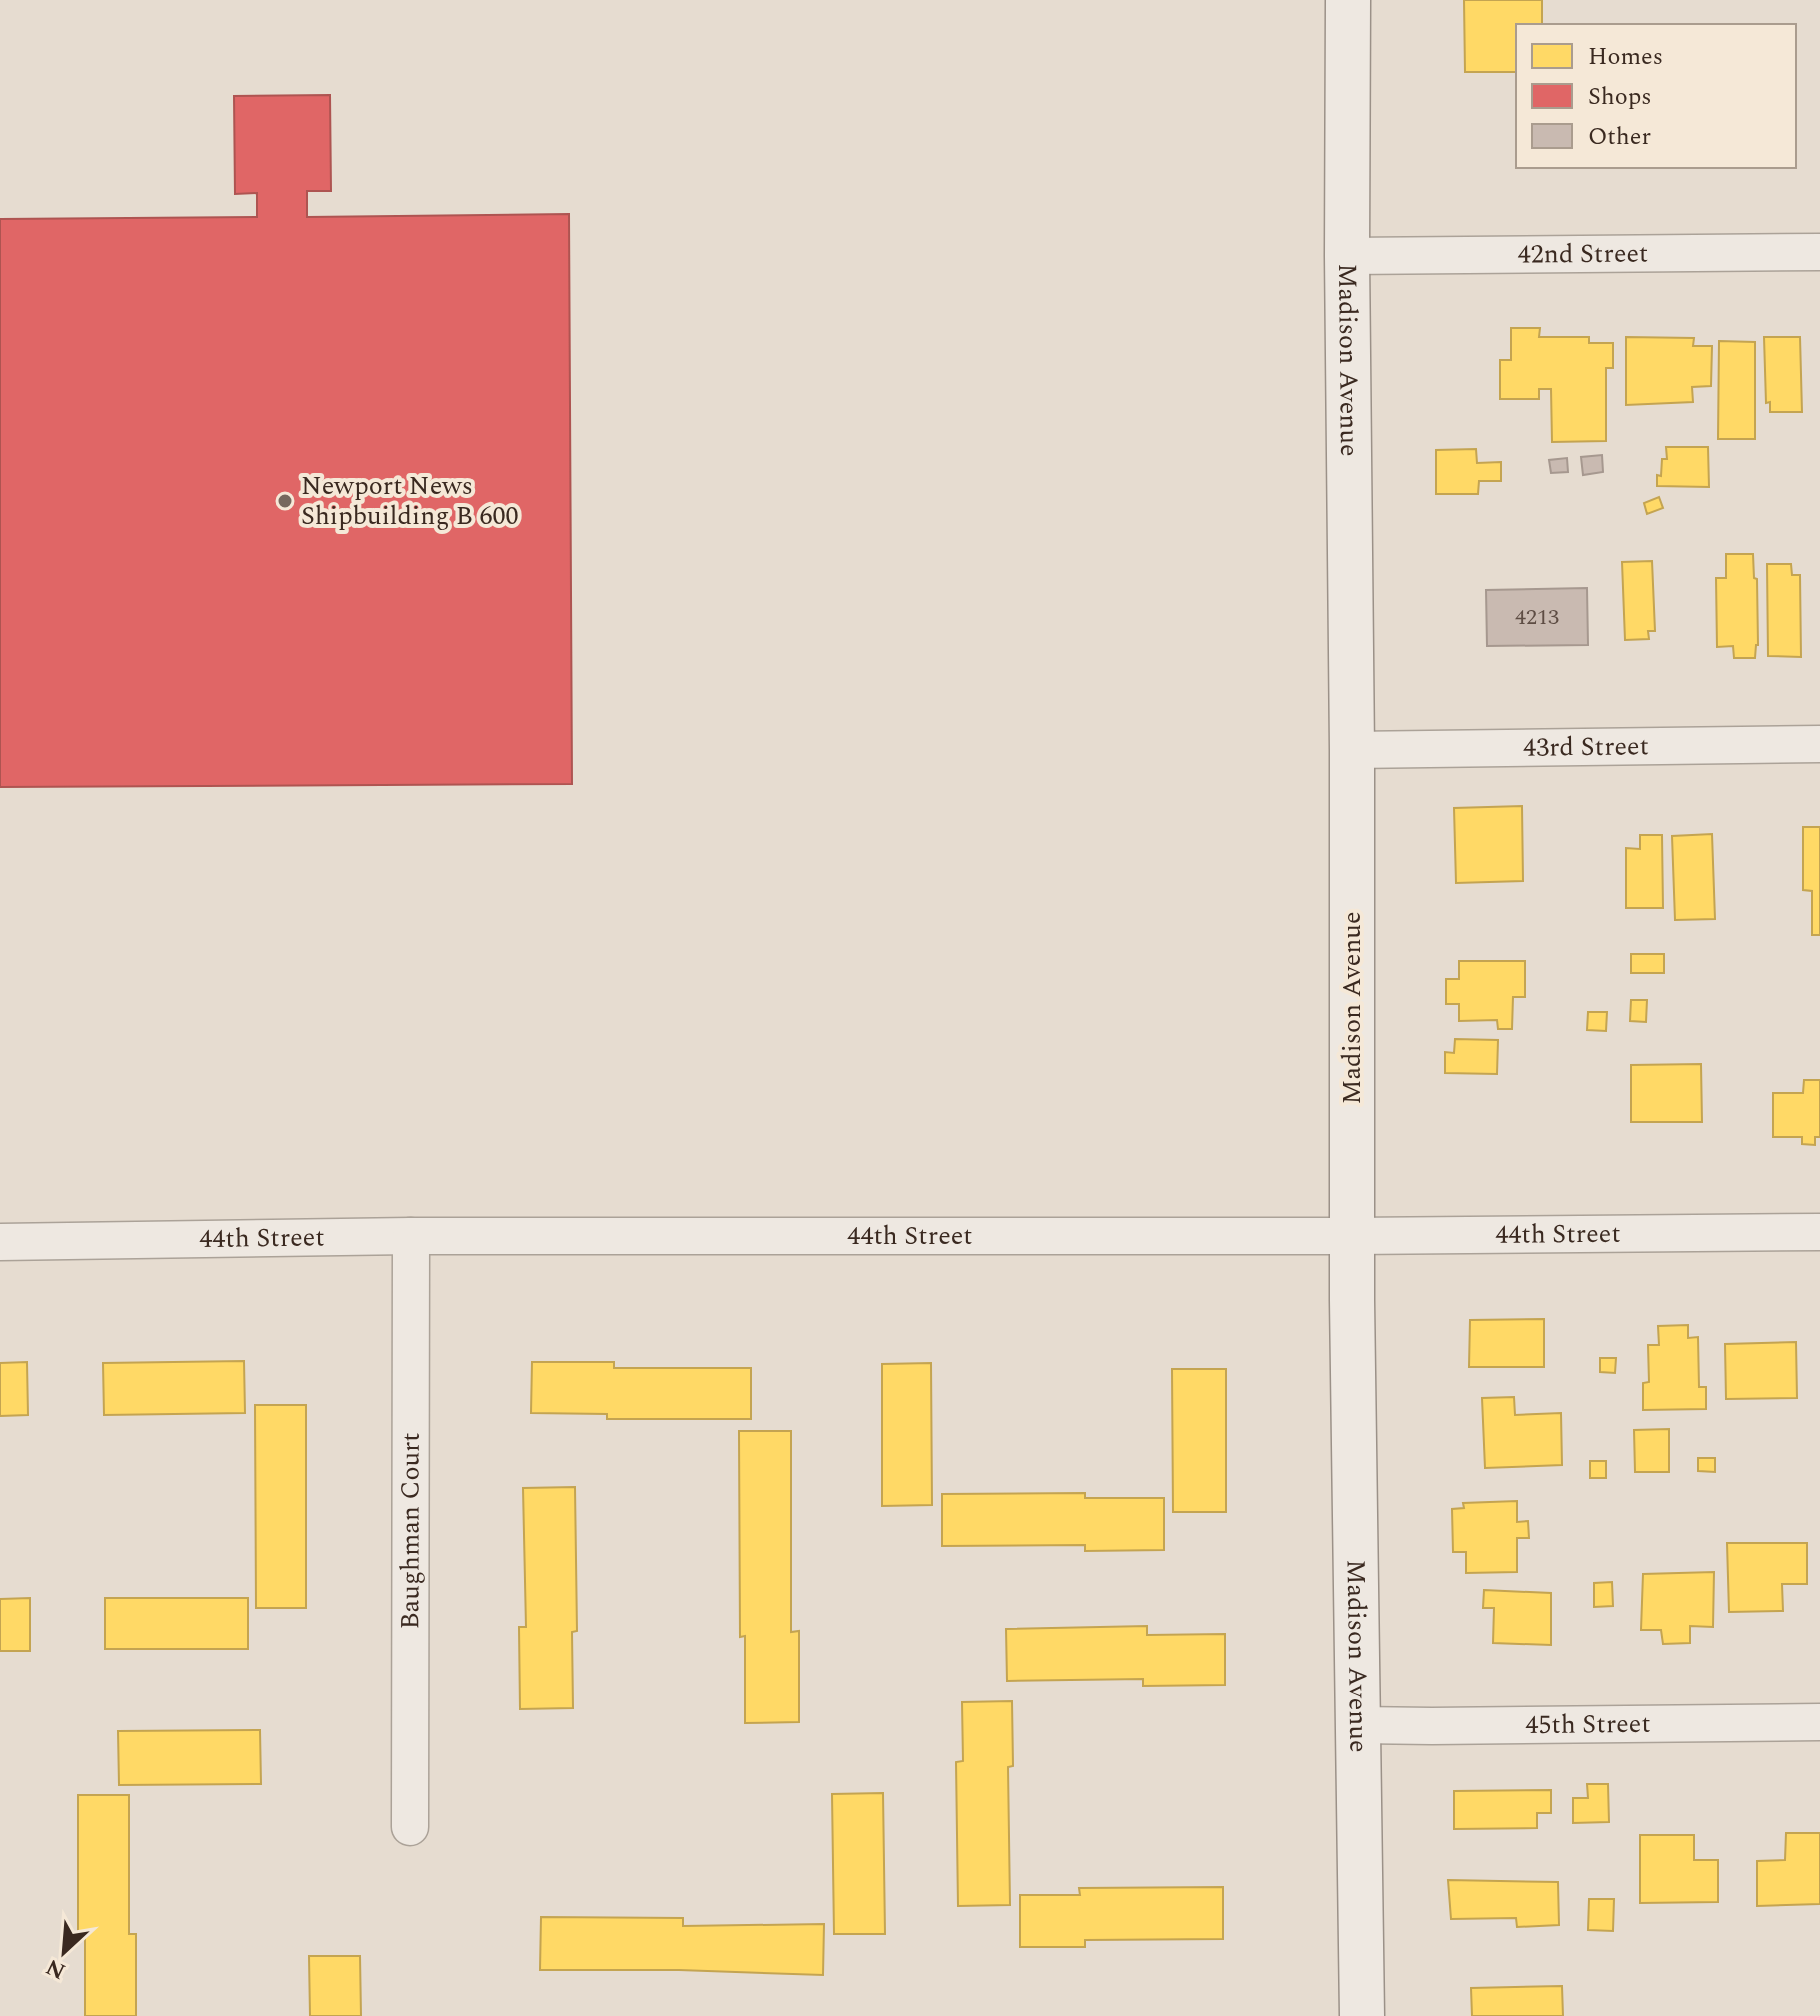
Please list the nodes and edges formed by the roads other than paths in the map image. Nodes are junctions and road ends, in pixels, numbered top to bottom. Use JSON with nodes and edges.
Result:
{"nodes":[{"id":1,"x":1348,"y":0,"type":"edge"},
{"id":2,"x":1820,"y":252,"type":"edge"},
{"id":3,"x":1347,"y":256,"type":"junction"},
{"id":4,"x":1820,"y":744,"type":"edge"},
{"id":5,"x":1352,"y":750,"type":"junction"},
{"id":6,"x":1820,"y":1232,"type":"edge"},
{"id":7,"x":411,"y":1236,"type":"junction"},
{"id":8,"x":1352,"y":1236,"type":"junction"},
{"id":9,"x":0,"y":1242,"type":"edge"},
{"id":10,"x":1820,"y":1722,"type":"edge"},
{"id":11,"x":1358,"y":1725,"type":"junction"},
{"id":12,"x":410,"y":1827,"type":"dead end"},
{"id":13,"x":1362,"y":2016,"type":"edge"}],
"edges":[{"from":1,"to":3,"type":"street","name":"Madison Avenue"},
{"from":2,"to":3,"type":"street","name":"42nd Street"},
{"from":3,"to":5,"type":"street","name":"Madison Avenue"},
{"from":4,"to":5,"type":"street","name":"43rd Street"},
{"from":5,"to":8,"type":"street","name":"Madison Avenue"},
{"from":6,"to":8,"type":"street","name":"44th Street"},
{"from":7,"to":8,"type":"street","name":"44th Street"},
{"from":7,"to":9,"type":"street","name":"44th Street"},
{"from":7,"to":12,"type":"street","name":"Baughman Court"},
{"from":8,"to":11,"type":"street","name":"Madison Avenue"},
{"from":10,"to":11,"type":"street","name":"45th Street"},
{"from":11,"to":13,"type":"street","name":"Madison Avenue"}]}
